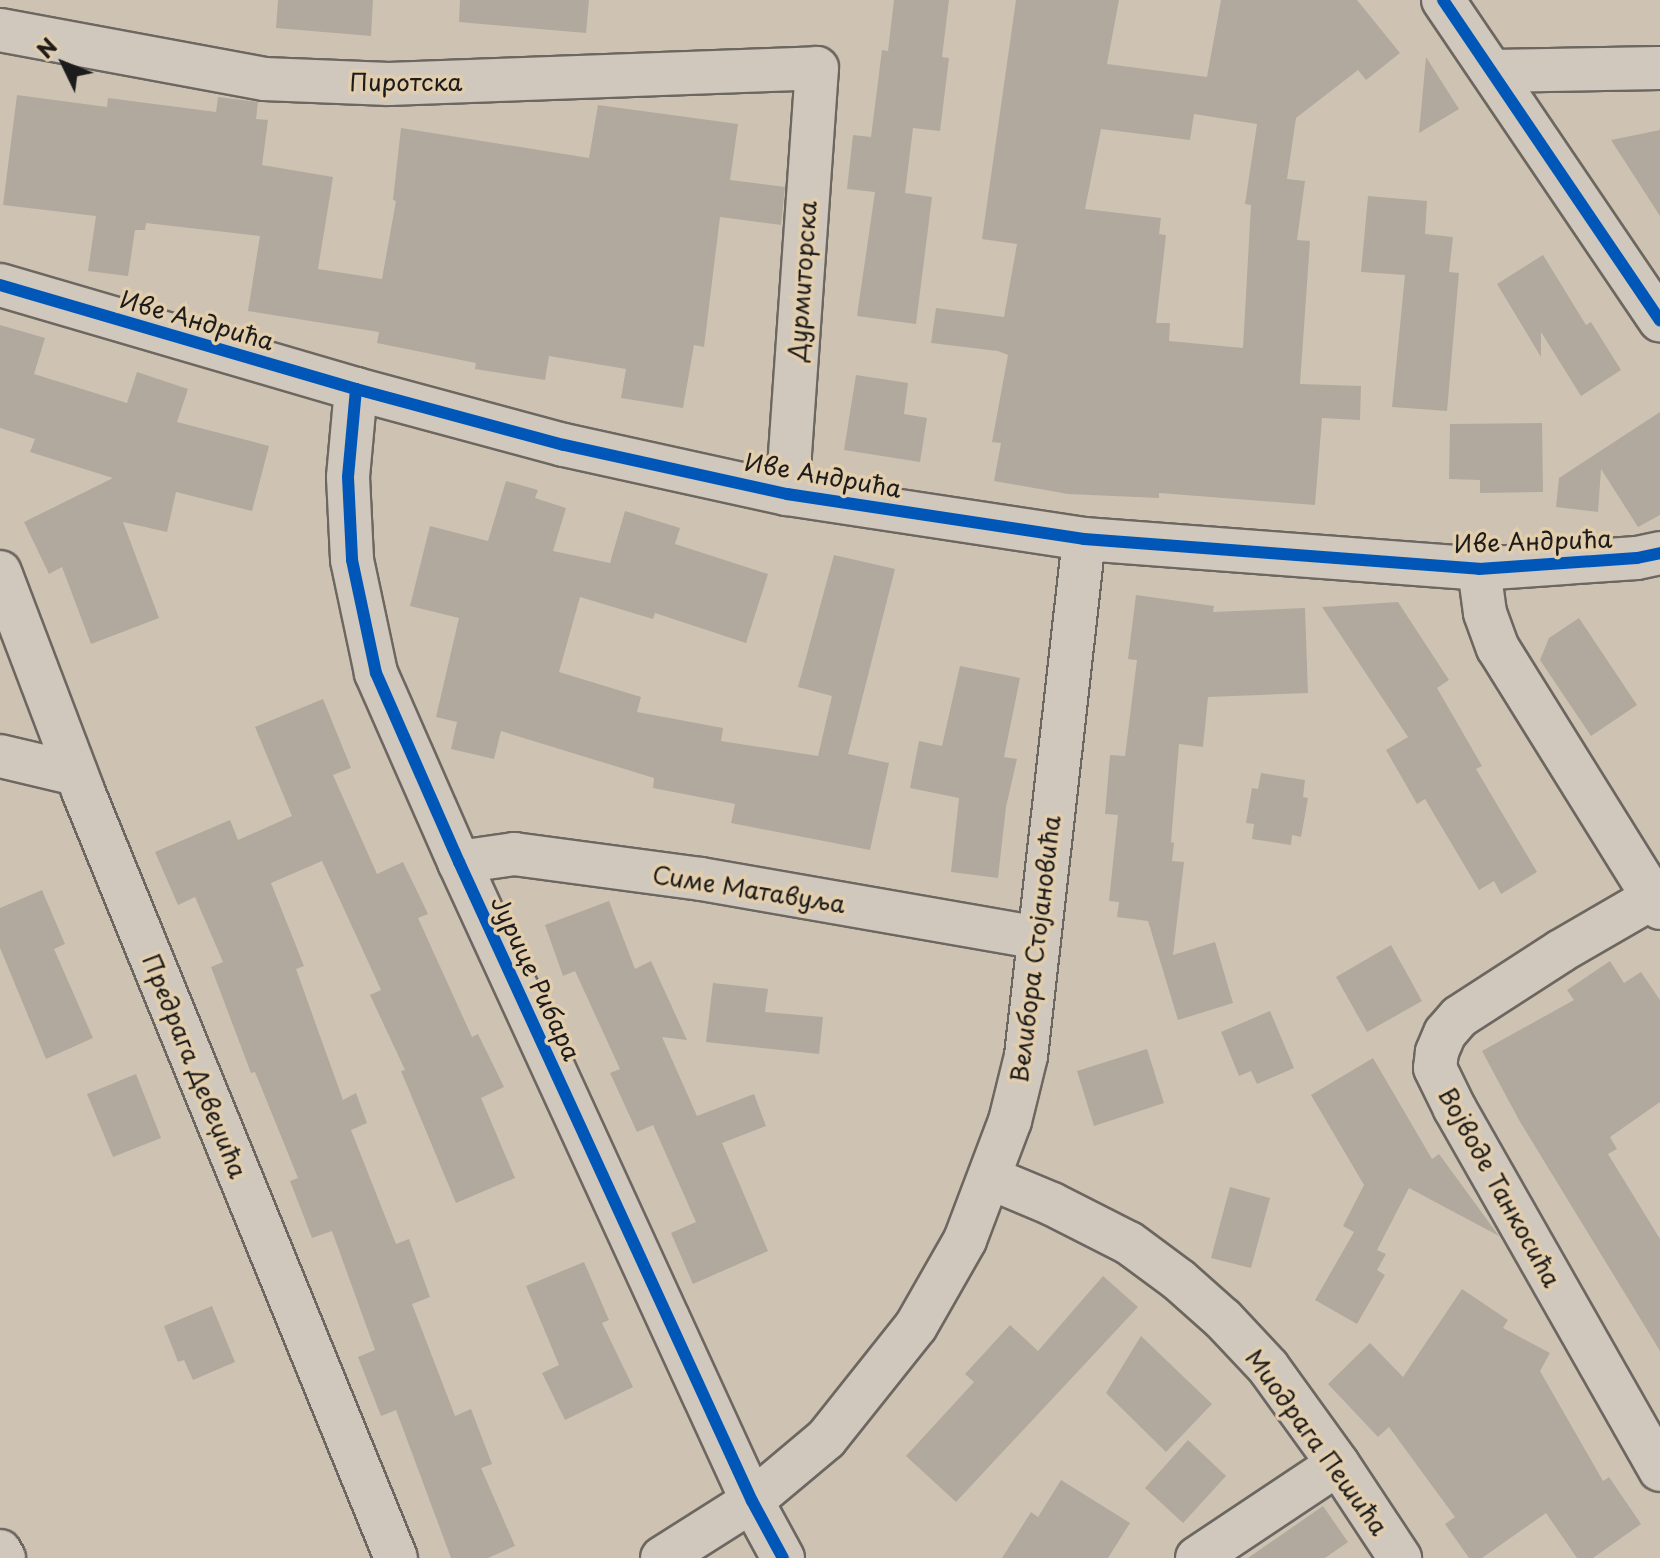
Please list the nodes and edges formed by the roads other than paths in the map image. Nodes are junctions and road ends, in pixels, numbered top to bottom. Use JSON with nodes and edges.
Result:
{"nodes":[{"id":1,"x":1443,"y":0,"type":"edge"},
{"id":2,"x":0,"y":30,"type":"edge"},
{"id":3,"x":817,"y":68,"type":"joint"},
{"id":4,"x":1660,"y":68,"type":"edge"},
{"id":5,"x":1493,"y":71,"type":"junction"},
{"id":6,"x":0,"y":285,"type":"edge"},
{"id":7,"x":1660,"y":320,"type":"edge"},
{"id":8,"x":356,"y":389,"type":"junction"},
{"id":9,"x":787,"y":494,"type":"junction"},
{"id":10,"x":1084,"y":539,"type":"junction"},
{"id":11,"x":1660,"y":553,"type":"edge"},
{"id":12,"x":1479,"y":569,"type":"junction"},
{"id":13,"x":0,"y":572,"type":"edge"},
{"id":14,"x":0,"y":756,"type":"edge"},
{"id":15,"x":76,"y":774,"type":"junction"},
{"id":16,"x":459,"y":862,"type":"junction"},
{"id":17,"x":1657,"y":903,"type":"edge"},
{"id":18,"x":1038,"y":938,"type":"junction"},
{"id":19,"x":990,"y":1178,"type":"junction"},
{"id":20,"x":1338,"y":1464,"type":"junction"},
{"id":21,"x":1660,"y":1470,"type":"edge"},
{"id":22,"x":752,"y":1501,"type":"junction"},
{"id":23,"x":0,"y":1551,"type":"edge"},
{"id":24,"x":4,"y":1558,"type":"edge"},
{"id":25,"x":396,"y":1558,"type":"edge"},
{"id":26,"x":662,"y":1558,"type":"edge"},
{"id":27,"x":783,"y":1558,"type":"edge"},
{"id":28,"x":1197,"y":1558,"type":"edge"},
{"id":29,"x":1400,"y":1558,"type":"edge"}],
"edges":[{"from":1,"to":5,"type":"street"},
{"from":2,"to":3,"type":"street","name":"Пиротска"},
{"from":3,"to":9,"type":"street","name":"Дурмиторска"},
{"from":4,"to":5,"type":"street"},
{"from":5,"to":7,"type":"street"},
{"from":6,"to":8,"type":"street","name":"Иве Андрића"},
{"from":8,"to":9,"type":"street","name":"Иве Андрића"},
{"from":8,"to":16,"type":"street","name":"Јурице Рибара"},
{"from":9,"to":10,"type":"street","name":"Иве Андрића"},
{"from":10,"to":12,"type":"street","name":"Иве Андрића"},
{"from":10,"to":18,"type":"street","name":"Велибора Стојановића"},
{"from":11,"to":12,"type":"street","name":"Иве Андрића"},
{"from":12,"to":17,"type":"street"},
{"from":13,"to":15,"type":"street","name":"Предрага Девеџића"},
{"from":14,"to":15,"type":"street"},
{"from":15,"to":25,"type":"street","name":"Предрага Девеџића"},
{"from":16,"to":18,"type":"street","name":"Симе Матавуља"},
{"from":16,"to":22,"type":"street","name":"Јурице Рибара"},
{"from":17,"to":21,"type":"street","name":"Војводе Танкосића"},
{"from":18,"to":19,"type":"street","name":"Велибора Стојановића"},
{"from":19,"to":20,"type":"street","name":"Миодрага Пешића"},
{"from":19,"to":22,"type":"street","name":"Велибора Стојановића"},
{"from":20,"to":28,"type":"street"},
{"from":20,"to":29,"type":"street","name":"Миодрага Пешића"},
{"from":22,"to":26,"type":"street","name":"Велибора Стојановића"},
{"from":22,"to":27,"type":"street","name":"Јурице Рибара"},
{"from":23,"to":24,"type":"street"}]}
